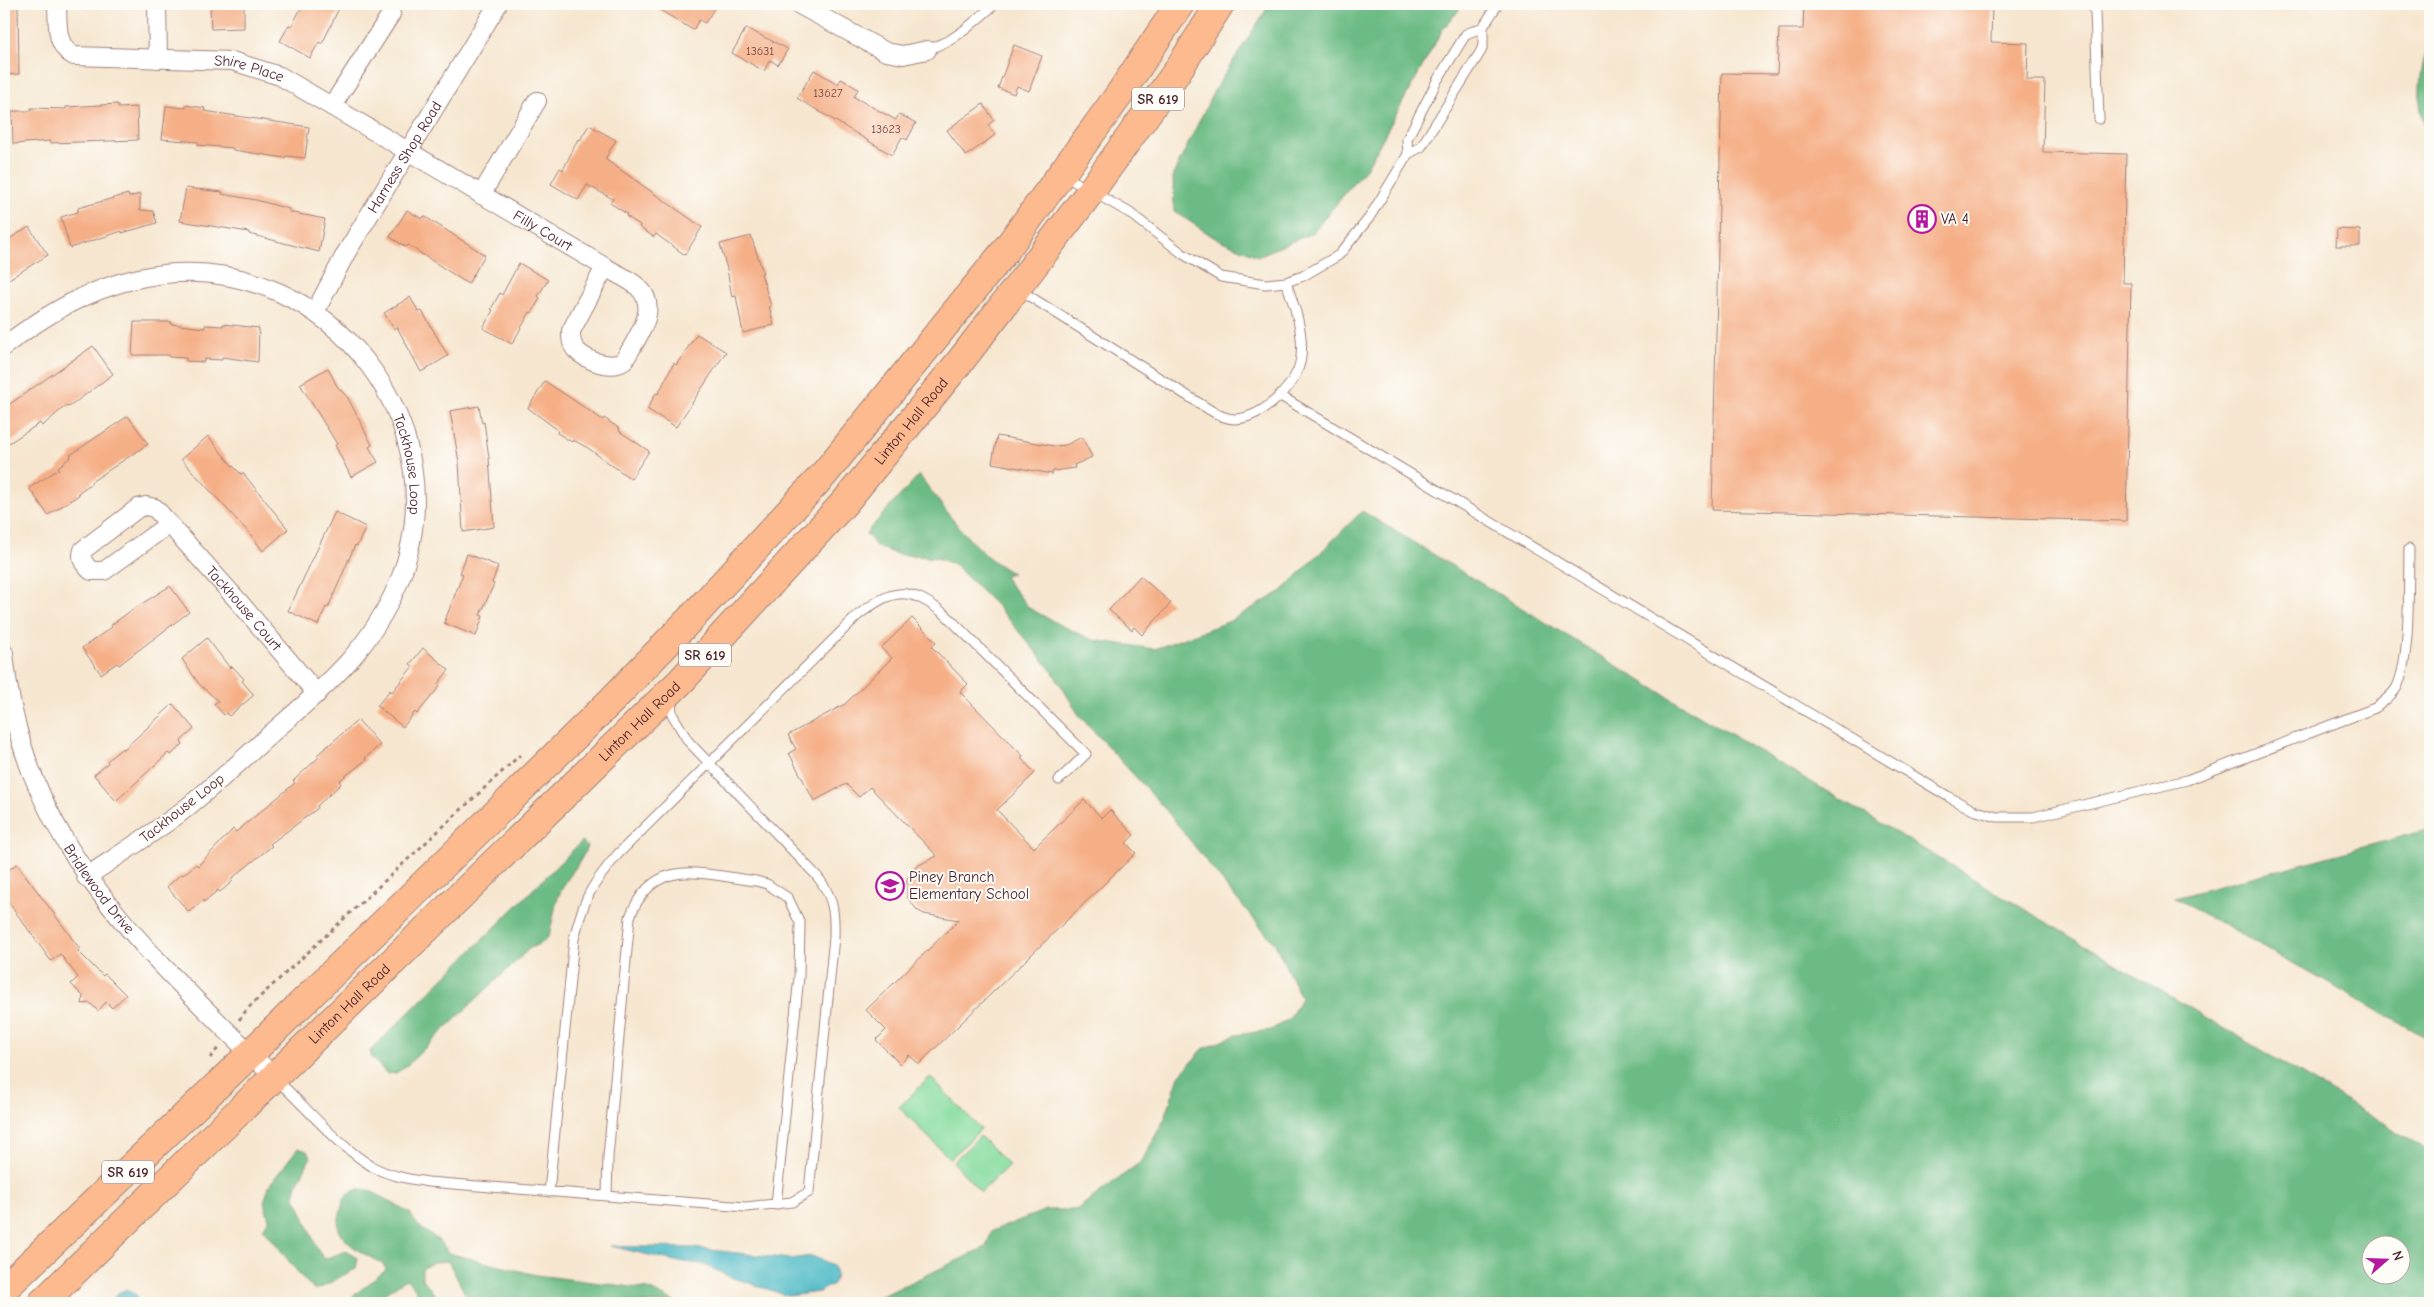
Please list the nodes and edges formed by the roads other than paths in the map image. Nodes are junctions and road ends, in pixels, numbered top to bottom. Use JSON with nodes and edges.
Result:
{"nodes":[{"id":1,"x":56,"y":4,"type":"edge"},
{"id":2,"x":157,"y":4,"type":"edge"},
{"id":3,"x":498,"y":4,"type":"edge"},
{"id":4,"x":798,"y":4,"type":"edge"},
{"id":5,"x":995,"y":4,"type":"edge"},
{"id":6,"x":1180,"y":4,"type":"edge"},
{"id":7,"x":1220,"y":4,"type":"edge"},
{"id":8,"x":1498,"y":4,"type":"edge"},
{"id":9,"x":2092,"y":4,"type":"edge"},
{"id":10,"x":391,"y":14,"type":"dead end"},
{"id":11,"x":1483,"y":27,"type":"junction"},
{"id":12,"x":927,"y":50,"type":"joint"},
{"id":13,"x":158,"y":59,"type":"junction"},
{"id":14,"x":537,"y":101,"type":"dead end"},
{"id":15,"x":332,"y":106,"type":"junction"},
{"id":16,"x":2100,"y":119,"type":"dead end"},
{"id":17,"x":407,"y":151,"type":"junction"},
{"id":18,"x":1408,"y":154,"type":"junction"},
{"id":19,"x":1062,"y":175,"type":"junction"},
{"id":20,"x":1092,"y":191,"type":"junction"},
{"id":21,"x":481,"y":195,"type":"junction"},
{"id":22,"x":605,"y":268,"type":"junction"},
{"id":23,"x":1286,"y":282,"type":"junction"},
{"id":24,"x":1018,"y":288,"type":"junction"},
{"id":25,"x":315,"y":312,"type":"junction"},
{"id":26,"x":4,"y":346,"type":"edge"},
{"id":27,"x":1279,"y":394,"type":"junction"},
{"id":28,"x":169,"y":524,"type":"junction"},
{"id":29,"x":2409,"y":549,"type":"dead end"},
{"id":30,"x":4,"y":662,"type":"edge"},
{"id":31,"x":672,"y":689,"type":"junction"},
{"id":32,"x":317,"y":694,"type":"junction"},
{"id":33,"x":708,"y":764,"type":"junction"},
{"id":34,"x":1059,"y":780,"type":"dead end"},
{"id":35,"x":86,"y":877,"type":"junction"},
{"id":36,"x":250,"y":1054,"type":"junction"},
{"id":37,"x":274,"y":1077,"type":"junction"},
{"id":38,"x":549,"y":1192,"type":"junction"},
{"id":39,"x":607,"y":1196,"type":"junction"},
{"id":40,"x":776,"y":1205,"type":"junction"},
{"id":41,"x":4,"y":1289,"type":"edge"},
{"id":42,"x":42,"y":1303,"type":"edge"}],
"edges":[{"from":1,"to":13,"type":"street","name":"Shire Place"},
{"from":2,"to":13,"type":"street"},
{"from":3,"to":17,"type":"street","name":"Harness Shop Road"},
{"from":4,"to":12,"type":"street"},
{"from":5,"to":12,"type":"lane"},
{"from":6,"to":19,"type":"main road","number":"SR 619"},
{"from":7,"to":20,"type":"main road","name":"Linton Hall Road","number":"SR 619"},
{"from":8,"to":11,"type":"lane"},
{"from":9,"to":16,"type":"lane"},
{"from":10,"to":15,"type":"street"},
{"from":11,"to":18,"type":"lane"},
{"from":11,"to":18,"type":"lane"},
{"from":13,"to":15,"type":"street","name":"Shire Place"},
{"from":14,"to":21,"type":"street"},
{"from":15,"to":17,"type":"street","name":"Shire Place"},
{"from":17,"to":21,"type":"street","name":"Filly Court"},
{"from":17,"to":25,"type":"street","name":"Harness Shop Road"},
{"from":18,"to":23,"type":"lane"},
{"from":19,"to":20,"type":"lane"},
{"from":19,"to":36,"type":"main road","number":"SR 619"},
{"from":20,"to":23,"type":"lane"},
{"from":20,"to":24,"type":"main road","name":"Linton Hall Road","number":"SR 619"},
{"from":21,"to":22,"type":"street","name":"Filly Court"},
{"from":22,"to":22,"type":"street","name":"Filly Court"},
{"from":23,"to":27,"type":"lane"},
{"from":24,"to":27,"type":"lane"},
{"from":24,"to":31,"type":"main road","name":"Linton Hall Road","number":"SR 619"},
{"from":25,"to":26,"type":"street","name":"Tackhouse Loop"},
{"from":25,"to":32,"type":"street","name":"Tackhouse Loop"},
{"from":27,"to":29,"type":"lane"},
{"from":28,"to":28,"type":"street","name":"Tackhouse Court"},
{"from":28,"to":32,"type":"street","name":"Tackhouse Court"},
{"from":30,"to":35,"type":"street","name":"Bridlewood Drive"},
{"from":31,"to":33,"type":"lane"},
{"from":31,"to":37,"type":"main road","name":"Linton Hall Road","number":"SR 619"},
{"from":32,"to":35,"type":"street","name":"Tackhouse Loop"},
{"from":33,"to":34,"type":"lane"},
{"from":33,"to":38,"type":"lane"},
{"from":33,"to":40,"type":"lane"},
{"from":35,"to":36,"type":"street","name":"Bridlewood Drive"},
{"from":36,"to":37,"type":"street","name":"Bridlewood Drive"},
{"from":36,"to":41,"type":"main road","number":"SR 619"},
{"from":37,"to":38,"type":"lane"},
{"from":37,"to":42,"type":"main road","name":"Linton Hall Road","number":"SR 619"},
{"from":38,"to":39,"type":"lane"},
{"from":39,"to":40,"type":"lane"},
{"from":39,"to":40,"type":"lane"}]}
